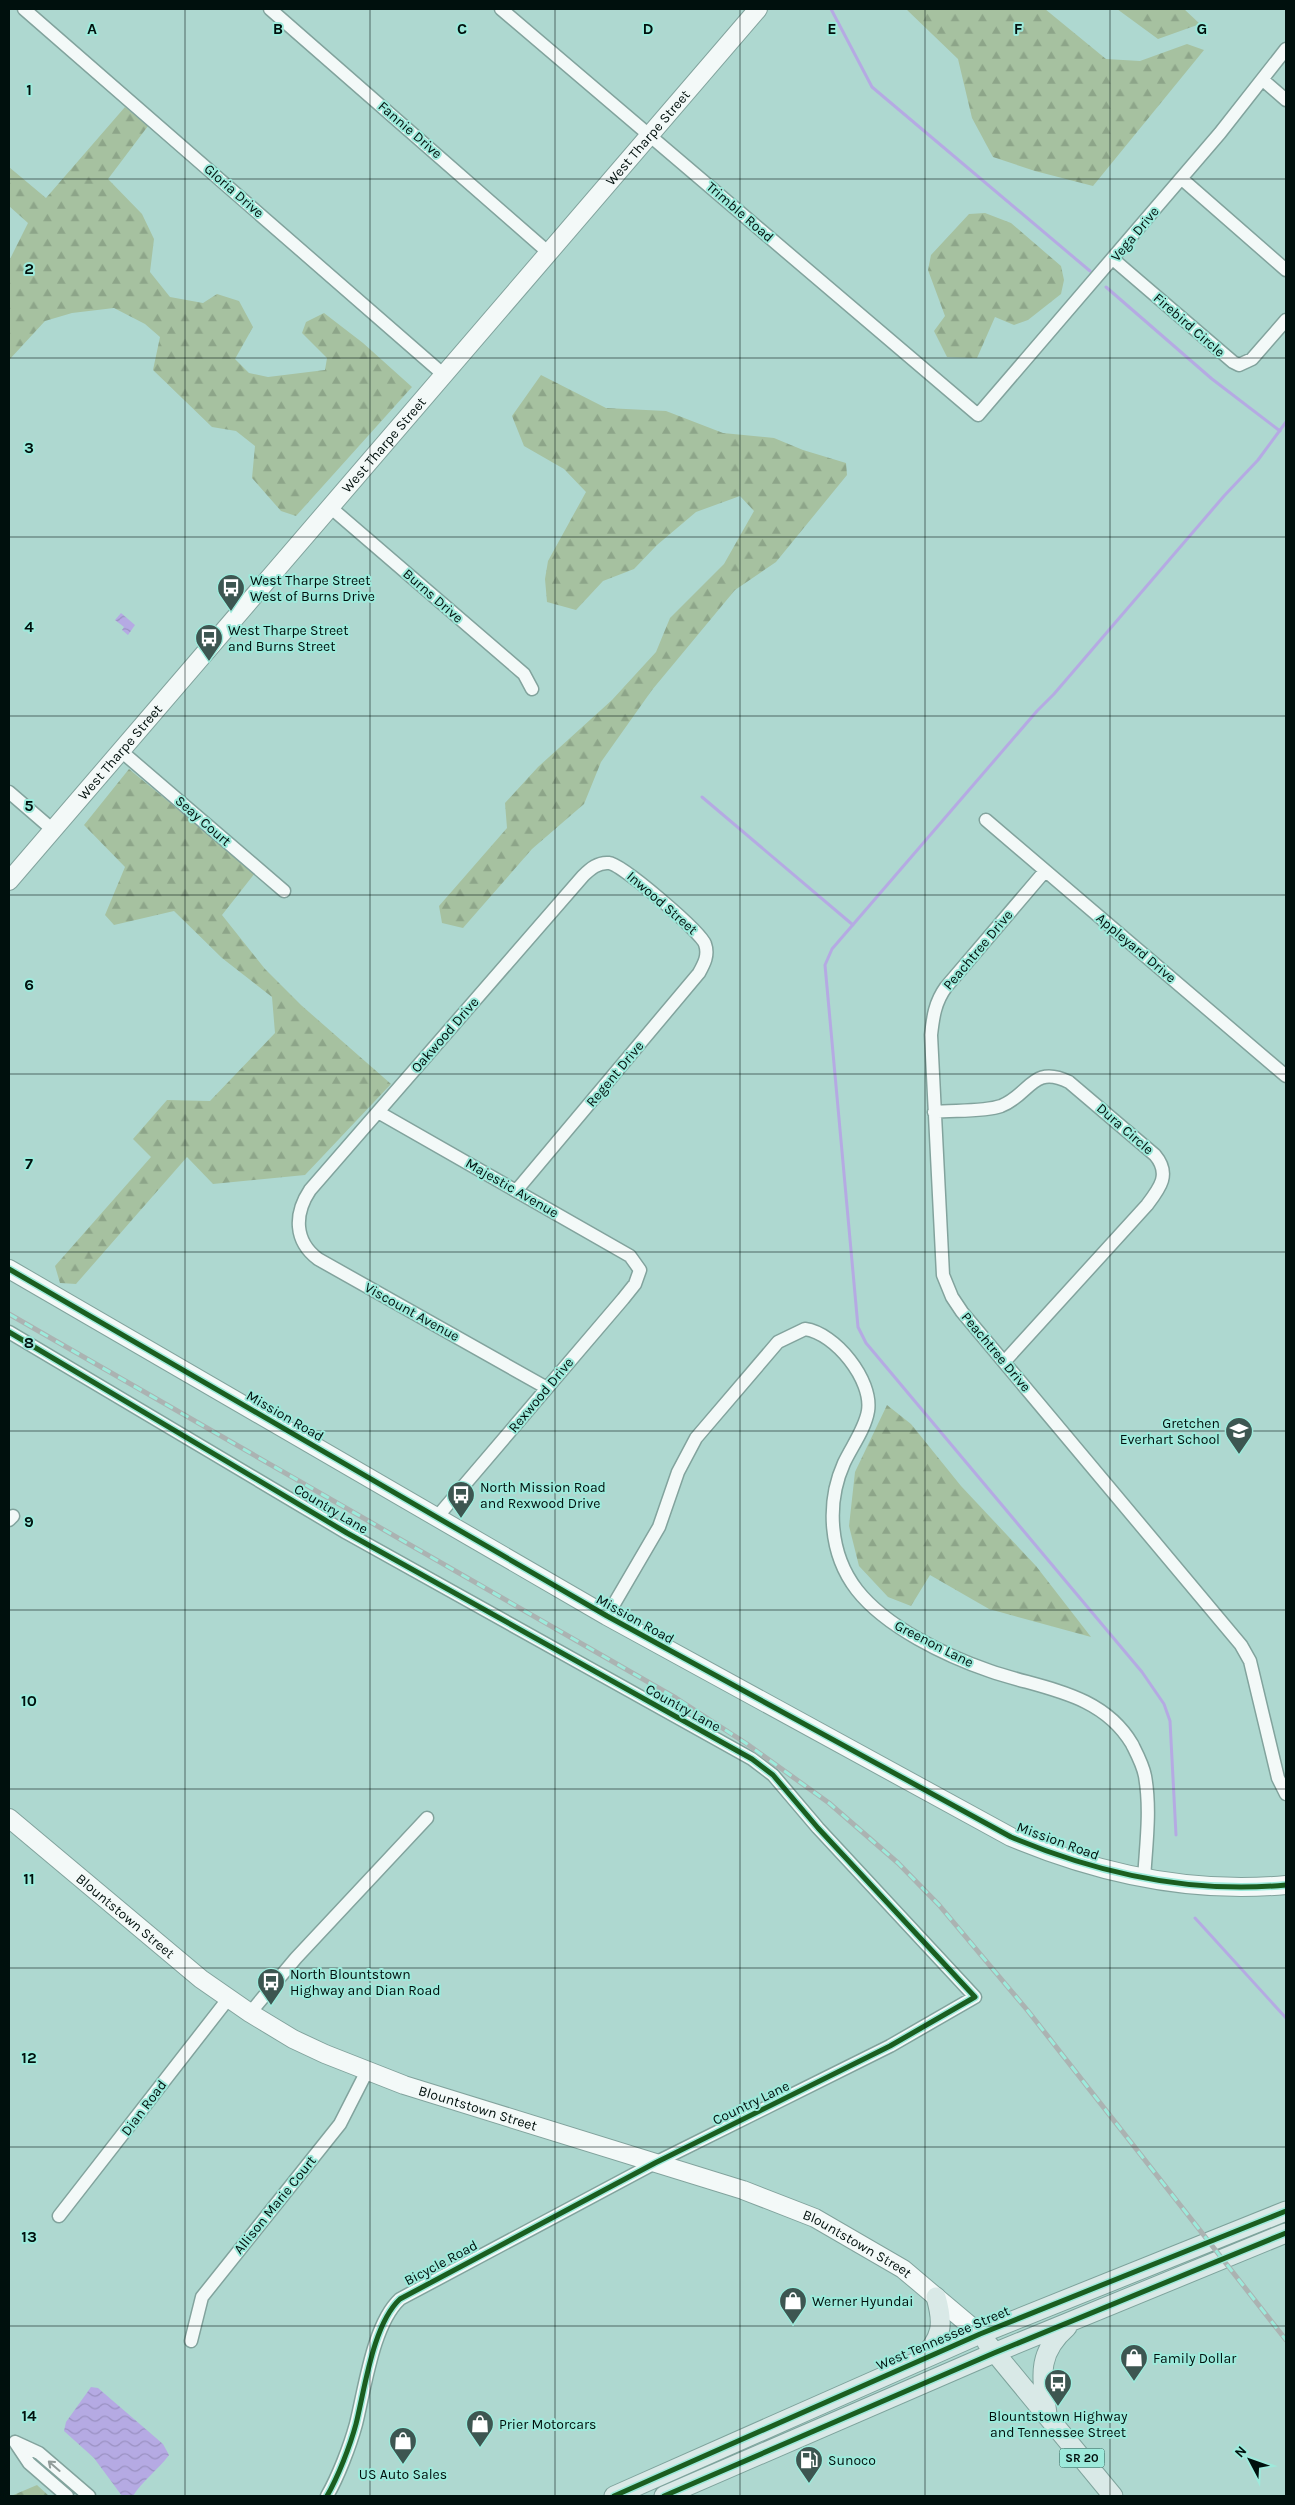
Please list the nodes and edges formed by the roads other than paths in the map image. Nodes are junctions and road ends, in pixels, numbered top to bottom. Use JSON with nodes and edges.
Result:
{"nodes":[{"id":1,"x":24,"y":9,"type":"edge"},
{"id":2,"x":270,"y":9,"type":"edge"},
{"id":3,"x":502,"y":9,"type":"edge"},
{"id":4,"x":758,"y":9,"type":"edge"},
{"id":5,"x":1286,"y":49,"type":"edge"},
{"id":6,"x":1263,"y":80,"type":"junction"},
{"id":7,"x":1286,"y":100,"type":"edge"},
{"id":8,"x":650,"y":135,"type":"junction"},
{"id":9,"x":1182,"y":179,"type":"junction"},
{"id":10,"x":549,"y":253,"type":"junction"},
{"id":11,"x":1114,"y":260,"type":"junction"},
{"id":12,"x":1286,"y":270,"type":"edge"},
{"id":13,"x":1286,"y":320,"type":"edge"},
{"id":14,"x":444,"y":375,"type":"junction"},
{"id":15,"x":978,"y":415,"type":"joint"},
{"id":16,"x":330,"y":508,"type":"junction"},
{"id":17,"x":532,"y":689,"type":"dead end"},
{"id":18,"x":121,"y":751,"type":"junction"},
{"id":19,"x":9,"y":792,"type":"edge"},
{"id":20,"x":986,"y":820,"type":"dead end"},
{"id":21,"x":53,"y":830,"type":"junction"},
{"id":22,"x":606,"y":863,"type":"joint"},
{"id":23,"x":1045,"y":871,"type":"junction"},
{"id":24,"x":9,"y":881,"type":"edge"},
{"id":25,"x":284,"y":891,"type":"dead end"},
{"id":26,"x":707,"y":954,"type":"joint"},
{"id":27,"x":1286,"y":1076,"type":"edge"},
{"id":28,"x":378,"y":1112,"type":"junction"},
{"id":29,"x":934,"y":1112,"type":"junction"},
{"id":30,"x":516,"y":1191,"type":"junction"},
{"id":31,"x":299,"y":1220,"type":"joint"},
{"id":32,"x":9,"y":1269,"type":"edge"},
{"id":33,"x":640,"y":1270,"type":"joint"},
{"id":34,"x":9,"y":1332,"type":"edge"},
{"id":35,"x":1004,"y":1361,"type":"junction"},
{"id":36,"x":547,"y":1388,"type":"junction"},
{"id":37,"x":437,"y":1517,"type":"junction"},
{"id":38,"x":607,"y":1616,"type":"junction"},
{"id":39,"x":1286,"y":1794,"type":"edge"},
{"id":40,"x":9,"y":1818,"type":"edge"},
{"id":41,"x":427,"y":1818,"type":"dead end"},
{"id":42,"x":1144,"y":1879,"type":"junction"},
{"id":43,"x":1286,"y":1885,"type":"edge"},
{"id":44,"x":228,"y":1999,"type":"junction"},
{"id":45,"x":250,"y":2013,"type":"junction"},
{"id":46,"x":367,"y":2071,"type":"junction"},
{"id":47,"x":655,"y":2163,"type":"junction"},
{"id":48,"x":1286,"y":2211,"type":"edge"},
{"id":49,"x":59,"y":2216,"type":"dead end"},
{"id":50,"x":1286,"y":2233,"type":"edge"},
{"id":51,"x":936,"y":2297,"type":"junction"},
{"id":52,"x":1074,"y":2320,"type":"junction"},
{"id":53,"x":980,"y":2334,"type":"junction"},
{"id":54,"x":191,"y":2341,"type":"dead end"},
{"id":55,"x":994,"y":2353,"type":"junction"},
{"id":56,"x":922,"y":2360,"type":"junction"},
{"id":57,"x":1047,"y":2414,"type":"junction"},
{"id":58,"x":67,"y":2496,"type":"edge"},
{"id":59,"x":89,"y":2496,"type":"edge"},
{"id":60,"x":327,"y":2496,"type":"edge"},
{"id":61,"x":614,"y":2496,"type":"edge"},
{"id":62,"x":664,"y":2496,"type":"edge"},
{"id":63,"x":1113,"y":2496,"type":"edge"}],
"edges":[{"from":1,"to":14,"type":"street","name":"Gloria Drive"},
{"from":2,"to":10,"type":"street","name":"Fannie Drive"},
{"from":3,"to":8,"type":"street","name":"Trimble Road"},
{"from":4,"to":8,"type":"main road","name":"West Tharpe Street"},
{"from":5,"to":6,"type":"street","name":"Vega Drive"},
{"from":6,"to":7,"type":"street"},
{"from":6,"to":9,"type":"street","name":"Vega Drive"},
{"from":8,"to":10,"type":"main road","name":"West Tharpe Street"},
{"from":8,"to":15,"type":"street","name":"Trimble Road"},
{"from":9,"to":11,"type":"street","name":"Vega Drive"},
{"from":9,"to":12,"type":"street"},
{"from":10,"to":14,"type":"main road","name":"West Tharpe Street"},
{"from":11,"to":13,"type":"street","name":"Firebird Circle"},
{"from":11,"to":15,"type":"street","name":"Vega Drive"},
{"from":14,"to":16,"type":"main road","name":"West Tharpe Street"},
{"from":16,"to":17,"type":"street","name":"Burns Drive"},
{"from":16,"to":18,"type":"main road","name":"West Tharpe Street"},
{"from":18,"to":21,"type":"main road","name":"West Tharpe Street"},
{"from":18,"to":25,"type":"street","name":"Seay Court"},
{"from":19,"to":21,"type":"street"},
{"from":20,"to":23,"type":"street","name":"Appleyard Drive"},
{"from":21,"to":24,"type":"main road","name":"West Tharpe Street"},
{"from":22,"to":26,"type":"street","name":"Inwood Street"},
{"from":22,"to":28,"type":"street","name":"Oakwood Drive"},
{"from":23,"to":27,"type":"street","name":"Appleyard Drive"},
{"from":23,"to":29,"type":"street","name":"Peachtree Drive"},
{"from":26,"to":30,"type":"street","name":"Regent Drive"},
{"from":28,"to":30,"type":"street","name":"Majestic Avenue"},
{"from":28,"to":31,"type":"street","name":"Oakwood Drive"},
{"from":29,"to":35,"type":"street","name":"Peachtree Drive"},
{"from":29,"to":35,"type":"street","name":"Dura Circle"},
{"from":30,"to":33,"type":"street","name":"Majestic Avenue"},
{"from":31,"to":36,"type":"street","name":"Viscount Avenue"},
{"from":32,"to":37,"type":"main road","name":"Mission Road"},
{"from":33,"to":36,"type":"street","name":"Rexwood Drive"},
{"from":34,"to":47,"type":"street","name":"Country Lane"},
{"from":35,"to":39,"type":"street","name":"Peachtree Drive"},
{"from":36,"to":37,"type":"street","name":"Rexwood Drive"},
{"from":37,"to":38,"type":"main road","name":"Mission Road"},
{"from":38,"to":42,"type":"main road","name":"Mission Road"},
{"from":38,"to":42,"type":"street","name":"Greenon Lane"},
{"from":40,"to":44,"type":"main road","name":"Blountstown Street"},
{"from":41,"to":45,"type":"street"},
{"from":42,"to":43,"type":"main road","name":"Mission Road"},
{"from":44,"to":45,"type":"main road","name":"Blountstown Street"},
{"from":44,"to":49,"type":"street","name":"Dian Road"},
{"from":45,"to":46,"type":"main road","name":"Blountstown Street"},
{"from":46,"to":47,"type":"main road","name":"Blountstown Street"},
{"from":46,"to":54,"type":"street","name":"Allison Marie Court"},
{"from":47,"to":51,"type":"main road","name":"Blountstown Street"},
{"from":47,"to":60,"type":"street","name":"Bicycle Road"},
{"from":48,"to":53,"type":"main road","name":"West Tennessee Street"},
{"from":50,"to":52,"type":"main road"},
{"from":51,"to":53,"type":"main road","name":"Blountstown Street"},
{"from":51,"to":56,"type":"main road"},
{"from":52,"to":55,"type":"main road"},
{"from":52,"to":57,"type":"main road"},
{"from":53,"to":55,"type":"main road","number":"SR 20"},
{"from":53,"to":56,"type":"main road","name":"West Tennessee Street"},
{"from":55,"to":57,"type":"main road","number":"SR 20"},
{"from":55,"to":62,"type":"main road"},
{"from":56,"to":61,"type":"main road","name":"West Tennessee Street"},
{"from":57,"to":63,"type":"main road","number":"SR 20"},
{"from":59,"to":58,"type":"street","one_way":true}]}
